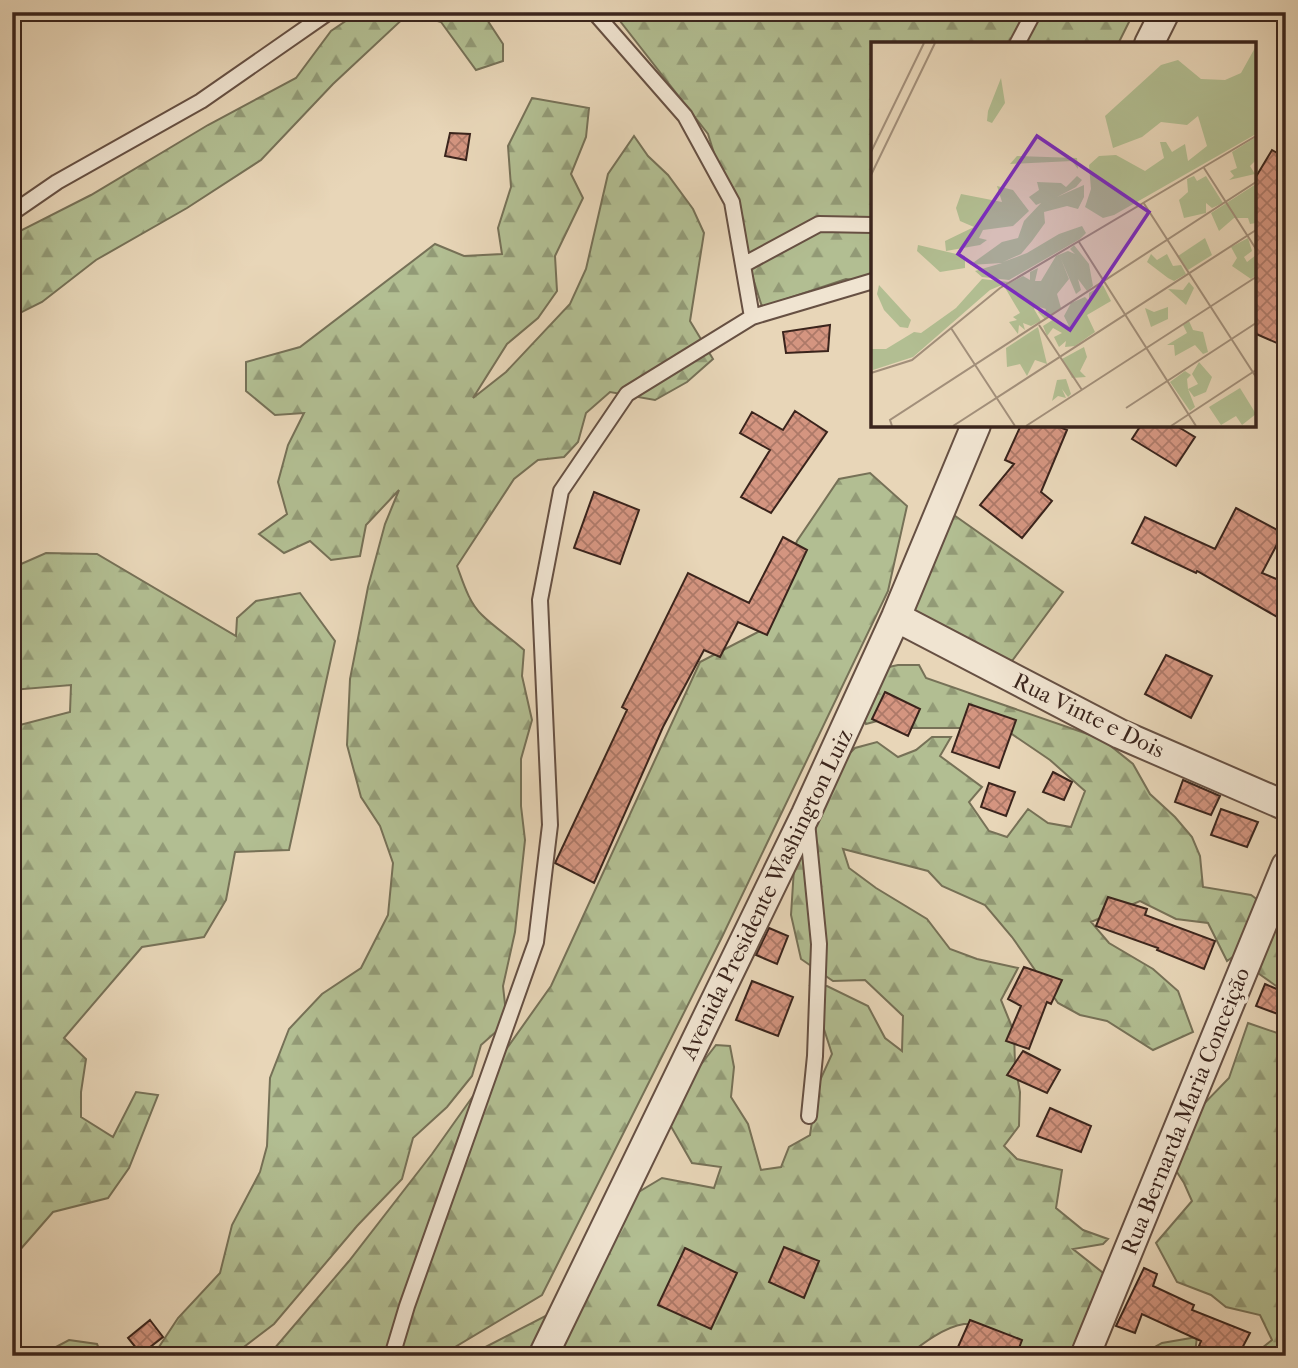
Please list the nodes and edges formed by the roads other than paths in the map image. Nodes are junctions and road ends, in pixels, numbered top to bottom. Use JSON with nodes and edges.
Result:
{"nodes":[{"id":1,"x":329,"y":12,"type":"edge"},
{"id":2,"x":594,"y":12,"type":"edge"},
{"id":3,"x":1034,"y":12,"type":"edge"},
{"id":4,"x":1165,"y":12,"type":"edge"},
{"id":5,"x":1018,"y":42,"type":"edge"},
{"id":6,"x":1150,"y":42,"type":"edge"},
{"id":7,"x":12,"y":213,"type":"edge"},
{"id":8,"x":871,"y":225,"type":"edge"},
{"id":9,"x":743,"y":265,"type":"junction"},
{"id":10,"x":871,"y":282,"type":"edge"},
{"id":11,"x":752,"y":317,"type":"junction"},
{"id":12,"x":975,"y":427,"type":"edge"},
{"id":13,"x":896,"y":617,"type":"junction"},
{"id":14,"x":1286,"y":806,"type":"edge"},
{"id":15,"x":806,"y":814,"type":"junction"},
{"id":16,"x":1286,"y":866,"type":"edge"},
{"id":17,"x":809,"y":1116,"type":"dead end"},
{"id":18,"x":392,"y":1356,"type":"edge"},
{"id":19,"x":543,"y":1356,"type":"edge"},
{"id":20,"x":1085,"y":1356,"type":"edge"}],
"edges":[{"from":1,"to":7,"type":"lane"},
{"from":2,"to":9,"type":"lane"},
{"from":3,"to":5,"type":"lane"},
{"from":4,"to":6,"type":"street"},
{"from":8,"to":9,"type":"lane"},
{"from":9,"to":11,"type":"lane"},
{"from":10,"to":11,"type":"lane"},
{"from":11,"to":18,"type":"lane"},
{"from":12,"to":13,"type":"street","name":"Avenida Presidente Washington Luiz"},
{"from":13,"to":14,"type":"street","name":"Rua Vinte e Dois"},
{"from":13,"to":15,"type":"street","name":"Avenida Presidente Washington Luiz"},
{"from":15,"to":17,"type":"lane"},
{"from":15,"to":19,"type":"street","name":"Avenida Presidente Washington Luiz"},
{"from":16,"to":20,"type":"street","name":"Rua Bernarda Maria Conceição"}]}
